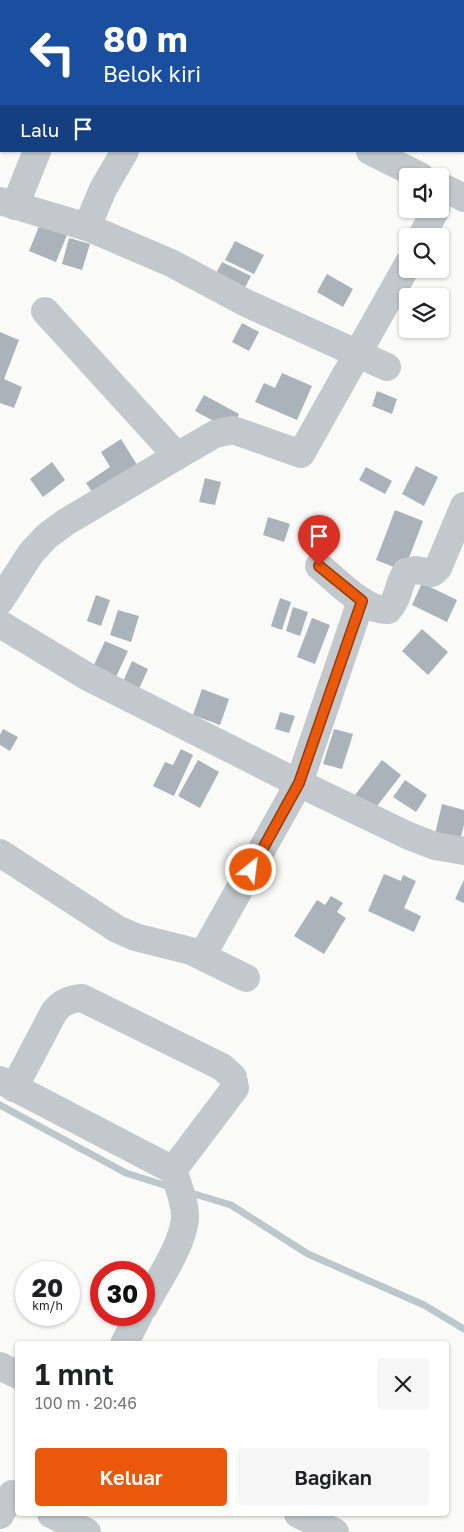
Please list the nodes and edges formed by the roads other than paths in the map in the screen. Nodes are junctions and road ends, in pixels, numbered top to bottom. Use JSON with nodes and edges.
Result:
{"nodes":[{"id":1,"x":36,"y":152,"type":"edge"},
{"id":2,"x":124,"y":152,"type":"edge"},
{"id":3,"x":372,"y":152,"type":"edge"},
{"id":4,"x":404,"y":168,"type":"edge"},
{"id":5,"x":7,"y":204,"type":"edge"},
{"id":6,"x":87,"y":227,"type":"junction"},
{"id":7,"x":400,"y":278,"type":"edge"},
{"id":8,"x":45,"y":311,"type":"dead end"},
{"id":9,"x":357,"y":354,"type":"junction"},
{"id":10,"x":387,"y":367,"type":"dead end"},
{"id":11,"x":177,"y":456,"type":"junction"},
{"id":12,"x":464,"y":506,"type":"edge"},
{"id":13,"x":319,"y":566,"type":"dead end"},
{"id":14,"x":362,"y":601,"type":"junction"},
{"id":15,"x":0,"y":617,"type":"edge"},
{"id":16,"x":299,"y":783,"type":"junction"},
{"id":17,"x":464,"y":851,"type":"edge"},
{"id":18,"x":0,"y":853,"type":"edge"},
{"id":19,"x":202,"y":956,"type":"junction"},
{"id":20,"x":246,"y":978,"type":"dead end"},
{"id":21,"x":7,"y":1084,"type":"edge"},
{"id":22,"x":173,"y":1170,"type":"junction"},
{"id":23,"x":155,"y":1286,"type":"edge"},
{"id":24,"x":133,"y":1326,"type":"edge"},
{"id":25,"x":126,"y":1341,"type":"edge"},
{"id":26,"x":0,"y":1366,"type":"edge"},
{"id":27,"x":15,"y":1374,"type":"edge"},
{"id":28,"x":55,"y":1516,"type":"edge"},
{"id":29,"x":302,"y":1516,"type":"edge"},
{"id":30,"x":87,"y":1532,"type":"edge"},
{"id":31,"x":334,"y":1532,"type":"edge"}],
"edges":[{"from":1,"to":5,"type":"street"},
{"from":2,"to":6,"type":"street"},
{"from":3,"to":4,"type":"street"},
{"from":5,"to":6,"type":"street"},
{"from":6,"to":9,"type":"street"},
{"from":7,"to":9,"type":"street"},
{"from":8,"to":11,"type":"street"},
{"from":9,"to":10,"type":"street"},
{"from":9,"to":11,"type":"street"},
{"from":11,"to":15,"type":"street"},
{"from":12,"to":14,"type":"street"},
{"from":13,"to":14,"type":"street"},
{"from":14,"to":16,"type":"street"},
{"from":15,"to":16,"type":"street"},
{"from":16,"to":17,"type":"street"},
{"from":16,"to":19,"type":"street"},
{"from":18,"to":19,"type":"street"},
{"from":19,"to":20,"type":"street"},
{"from":21,"to":22,"type":"street"},
{"from":21,"to":22,"type":"street"},
{"from":22,"to":23,"type":"street"},
{"from":24,"to":25,"type":"street"},
{"from":26,"to":27,"type":"street"},
{"from":28,"to":30,"type":"street"},
{"from":29,"to":31,"type":"street"}]}
